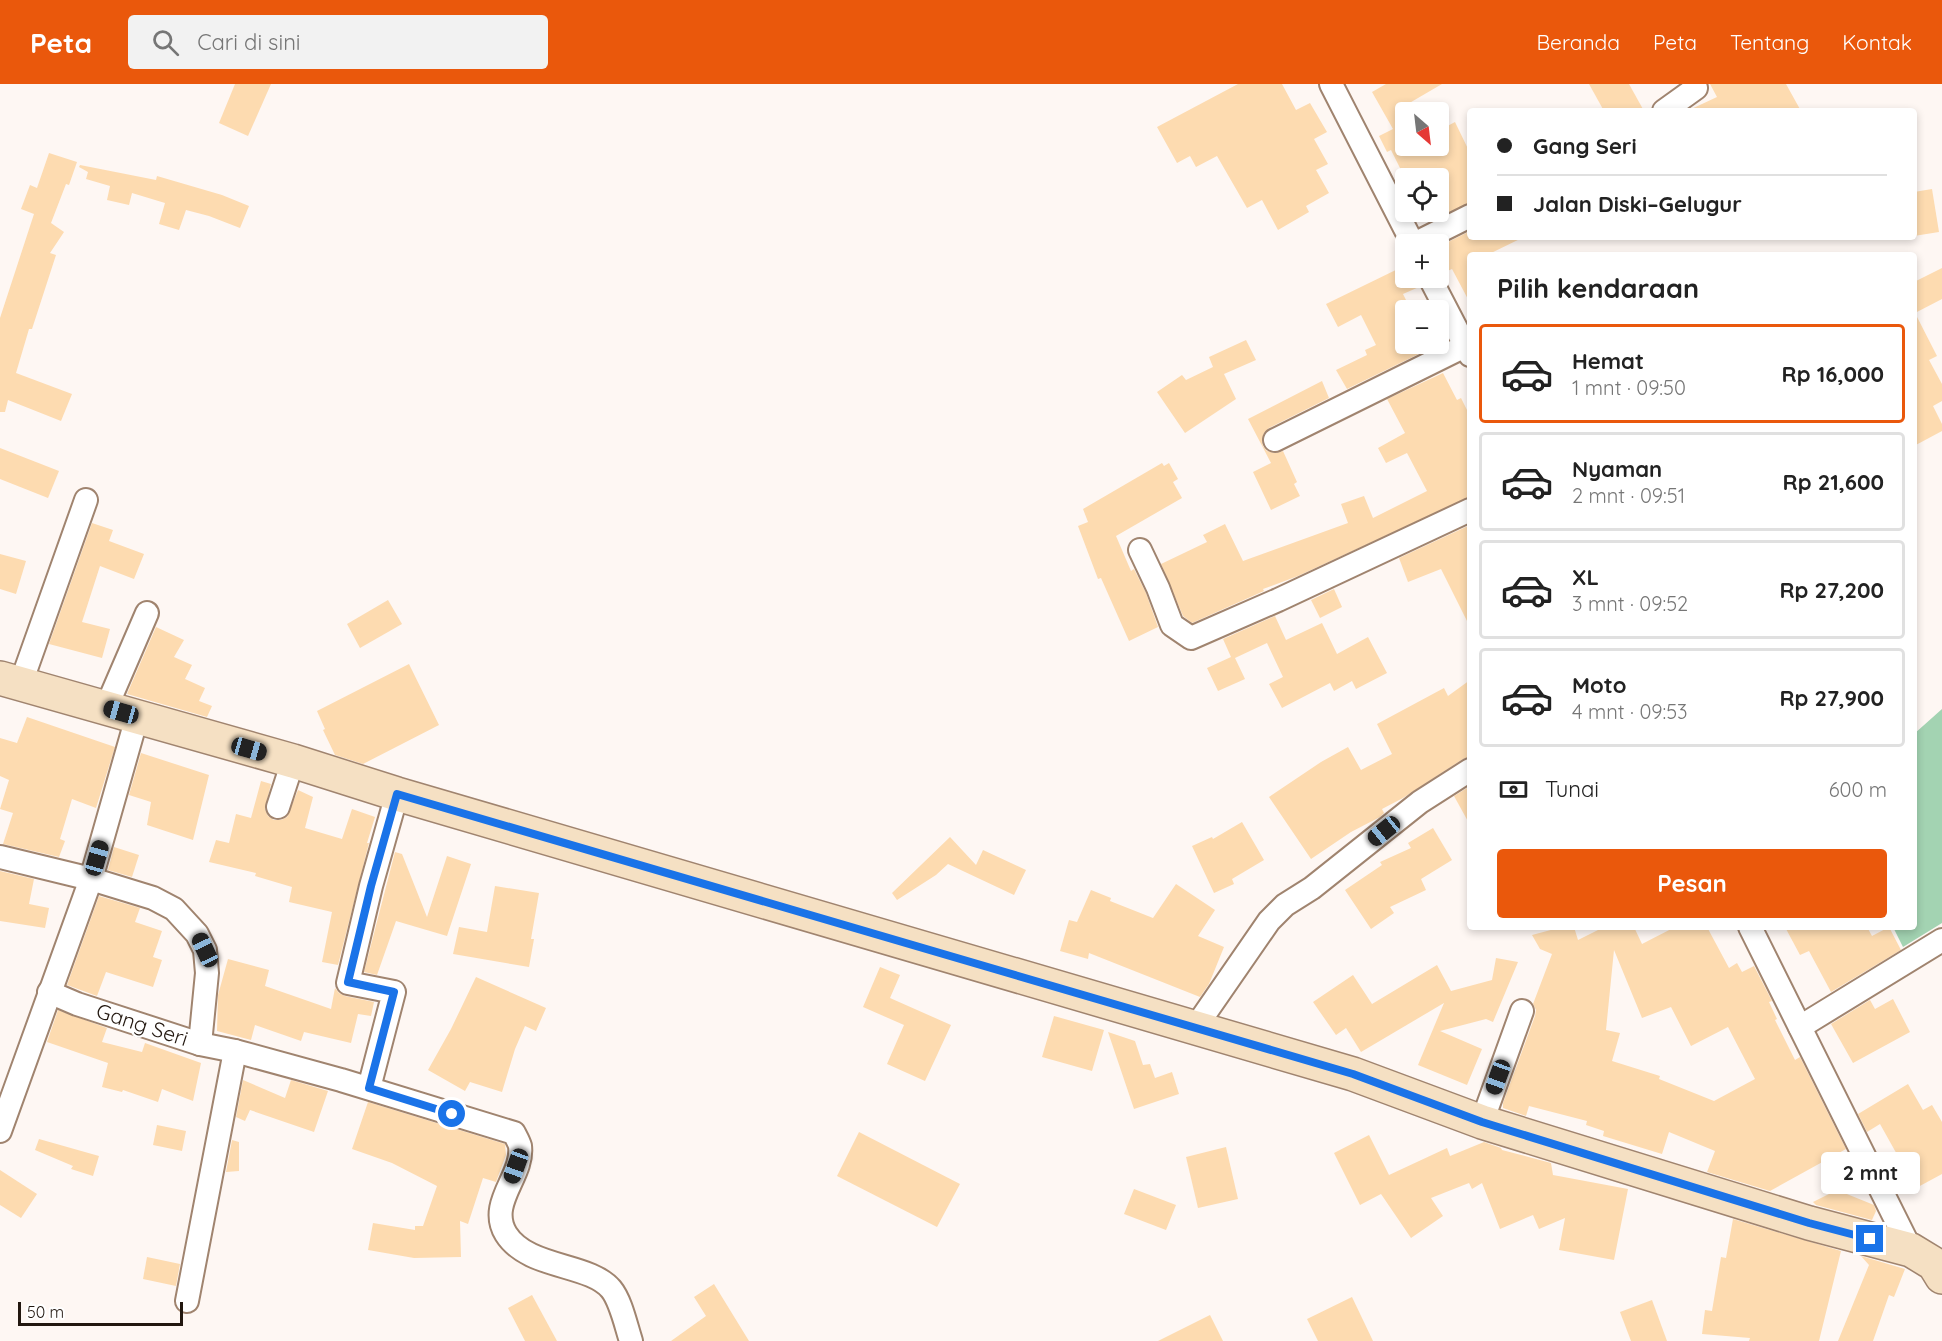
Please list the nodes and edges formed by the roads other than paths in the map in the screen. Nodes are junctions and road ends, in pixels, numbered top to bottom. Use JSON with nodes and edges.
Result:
{"nodes":[{"id":1,"x":1331,"y":84,"type":"edge"},
{"id":2,"x":1696,"y":87,"type":"dead end"},
{"id":3,"x":1668,"y":108,"type":"edge"},
{"id":4,"x":1467,"y":218,"type":"edge"},
{"id":5,"x":1409,"y":234,"type":"edge"},
{"id":6,"x":1434,"y":234,"type":"edge"},
{"id":7,"x":1435,"y":288,"type":"edge"},
{"id":8,"x":1467,"y":351,"type":"edge"},
{"id":9,"x":1275,"y":440,"type":"dead end"},
{"id":10,"x":86,"y":500,"type":"dead end"},
{"id":11,"x":1467,"y":511,"type":"edge"},
{"id":12,"x":1140,"y":550,"type":"dead end"},
{"id":13,"x":147,"y":613,"type":"dead end"},
{"id":14,"x":10,"y":681,"type":"edge"},
{"id":15,"x":106,"y":708,"type":"junction"},
{"id":16,"x":137,"y":717,"type":"junction"},
{"id":17,"x":293,"y":761,"type":"junction"},
{"id":18,"x":1467,"y":772,"type":"edge"},
{"id":19,"x":397,"y":794,"type":"junction"},
{"id":20,"x":278,"y":807,"type":"dead end"},
{"id":21,"x":0,"y":857,"type":"edge"},
{"id":22,"x":91,"y":879,"type":"junction"},
{"id":23,"x":1752,"y":930,"type":"edge"},
{"id":24,"x":1942,"y":940,"type":"edge"},
{"id":25,"x":49,"y":992,"type":"junction"},
{"id":26,"x":1522,"y":1011,"type":"dead end"},
{"id":27,"x":1800,"y":1027,"type":"junction"},
{"id":28,"x":1195,"y":1028,"type":"junction"},
{"id":29,"x":200,"y":1044,"type":"junction"},
{"id":30,"x":235,"y":1051,"type":"junction"},
{"id":31,"x":369,"y":1088,"type":"junction"},
{"id":32,"x":6,"y":1096,"type":"edge"},
{"id":33,"x":1482,"y":1122,"type":"junction"},
{"id":34,"x":0,"y":1131,"type":"edge"},
{"id":35,"x":1932,"y":1263,"type":"edge"},
{"id":36,"x":188,"y":1301,"type":"dead end"},
{"id":37,"x":631,"y":1341,"type":"edge"}],
"edges":[{"from":1,"to":5,"type":"street"},
{"from":2,"to":3,"type":"street"},
{"from":4,"to":6,"type":"street"},
{"from":7,"to":8,"type":"street"},
{"from":8,"to":9,"type":"street"},
{"from":10,"to":14,"type":"street"},
{"from":11,"to":12,"type":"street"},
{"from":13,"to":15,"type":"street"},
{"from":14,"to":15,"type":"main road"},
{"from":15,"to":16,"type":"main road"},
{"from":16,"to":17,"type":"main road"},
{"from":16,"to":22,"type":"street"},
{"from":17,"to":19,"type":"main road"},
{"from":17,"to":20,"type":"street"},
{"from":18,"to":28,"type":"street"},
{"from":19,"to":28,"type":"main road"},
{"from":19,"to":31,"type":"street"},
{"from":21,"to":22,"type":"street"},
{"from":22,"to":25,"type":"street"},
{"from":22,"to":29,"type":"street"},
{"from":23,"to":27,"type":"street"},
{"from":24,"to":27,"type":"street"},
{"from":25,"to":29,"type":"street","name":"Gang Seri"},
{"from":25,"to":32,"type":"street"},
{"from":26,"to":33,"type":"street"},
{"from":27,"to":35,"type":"street"},
{"from":28,"to":33,"type":"main road"},
{"from":29,"to":30,"type":"street","name":"Gang Seri"},
{"from":30,"to":31,"type":"street","name":"Gang Seri"},
{"from":30,"to":36,"type":"street"},
{"from":31,"to":37,"type":"street","name":"Gang Seri"},
{"from":32,"to":34,"type":"street"},
{"from":33,"to":35,"type":"main road"}]}
